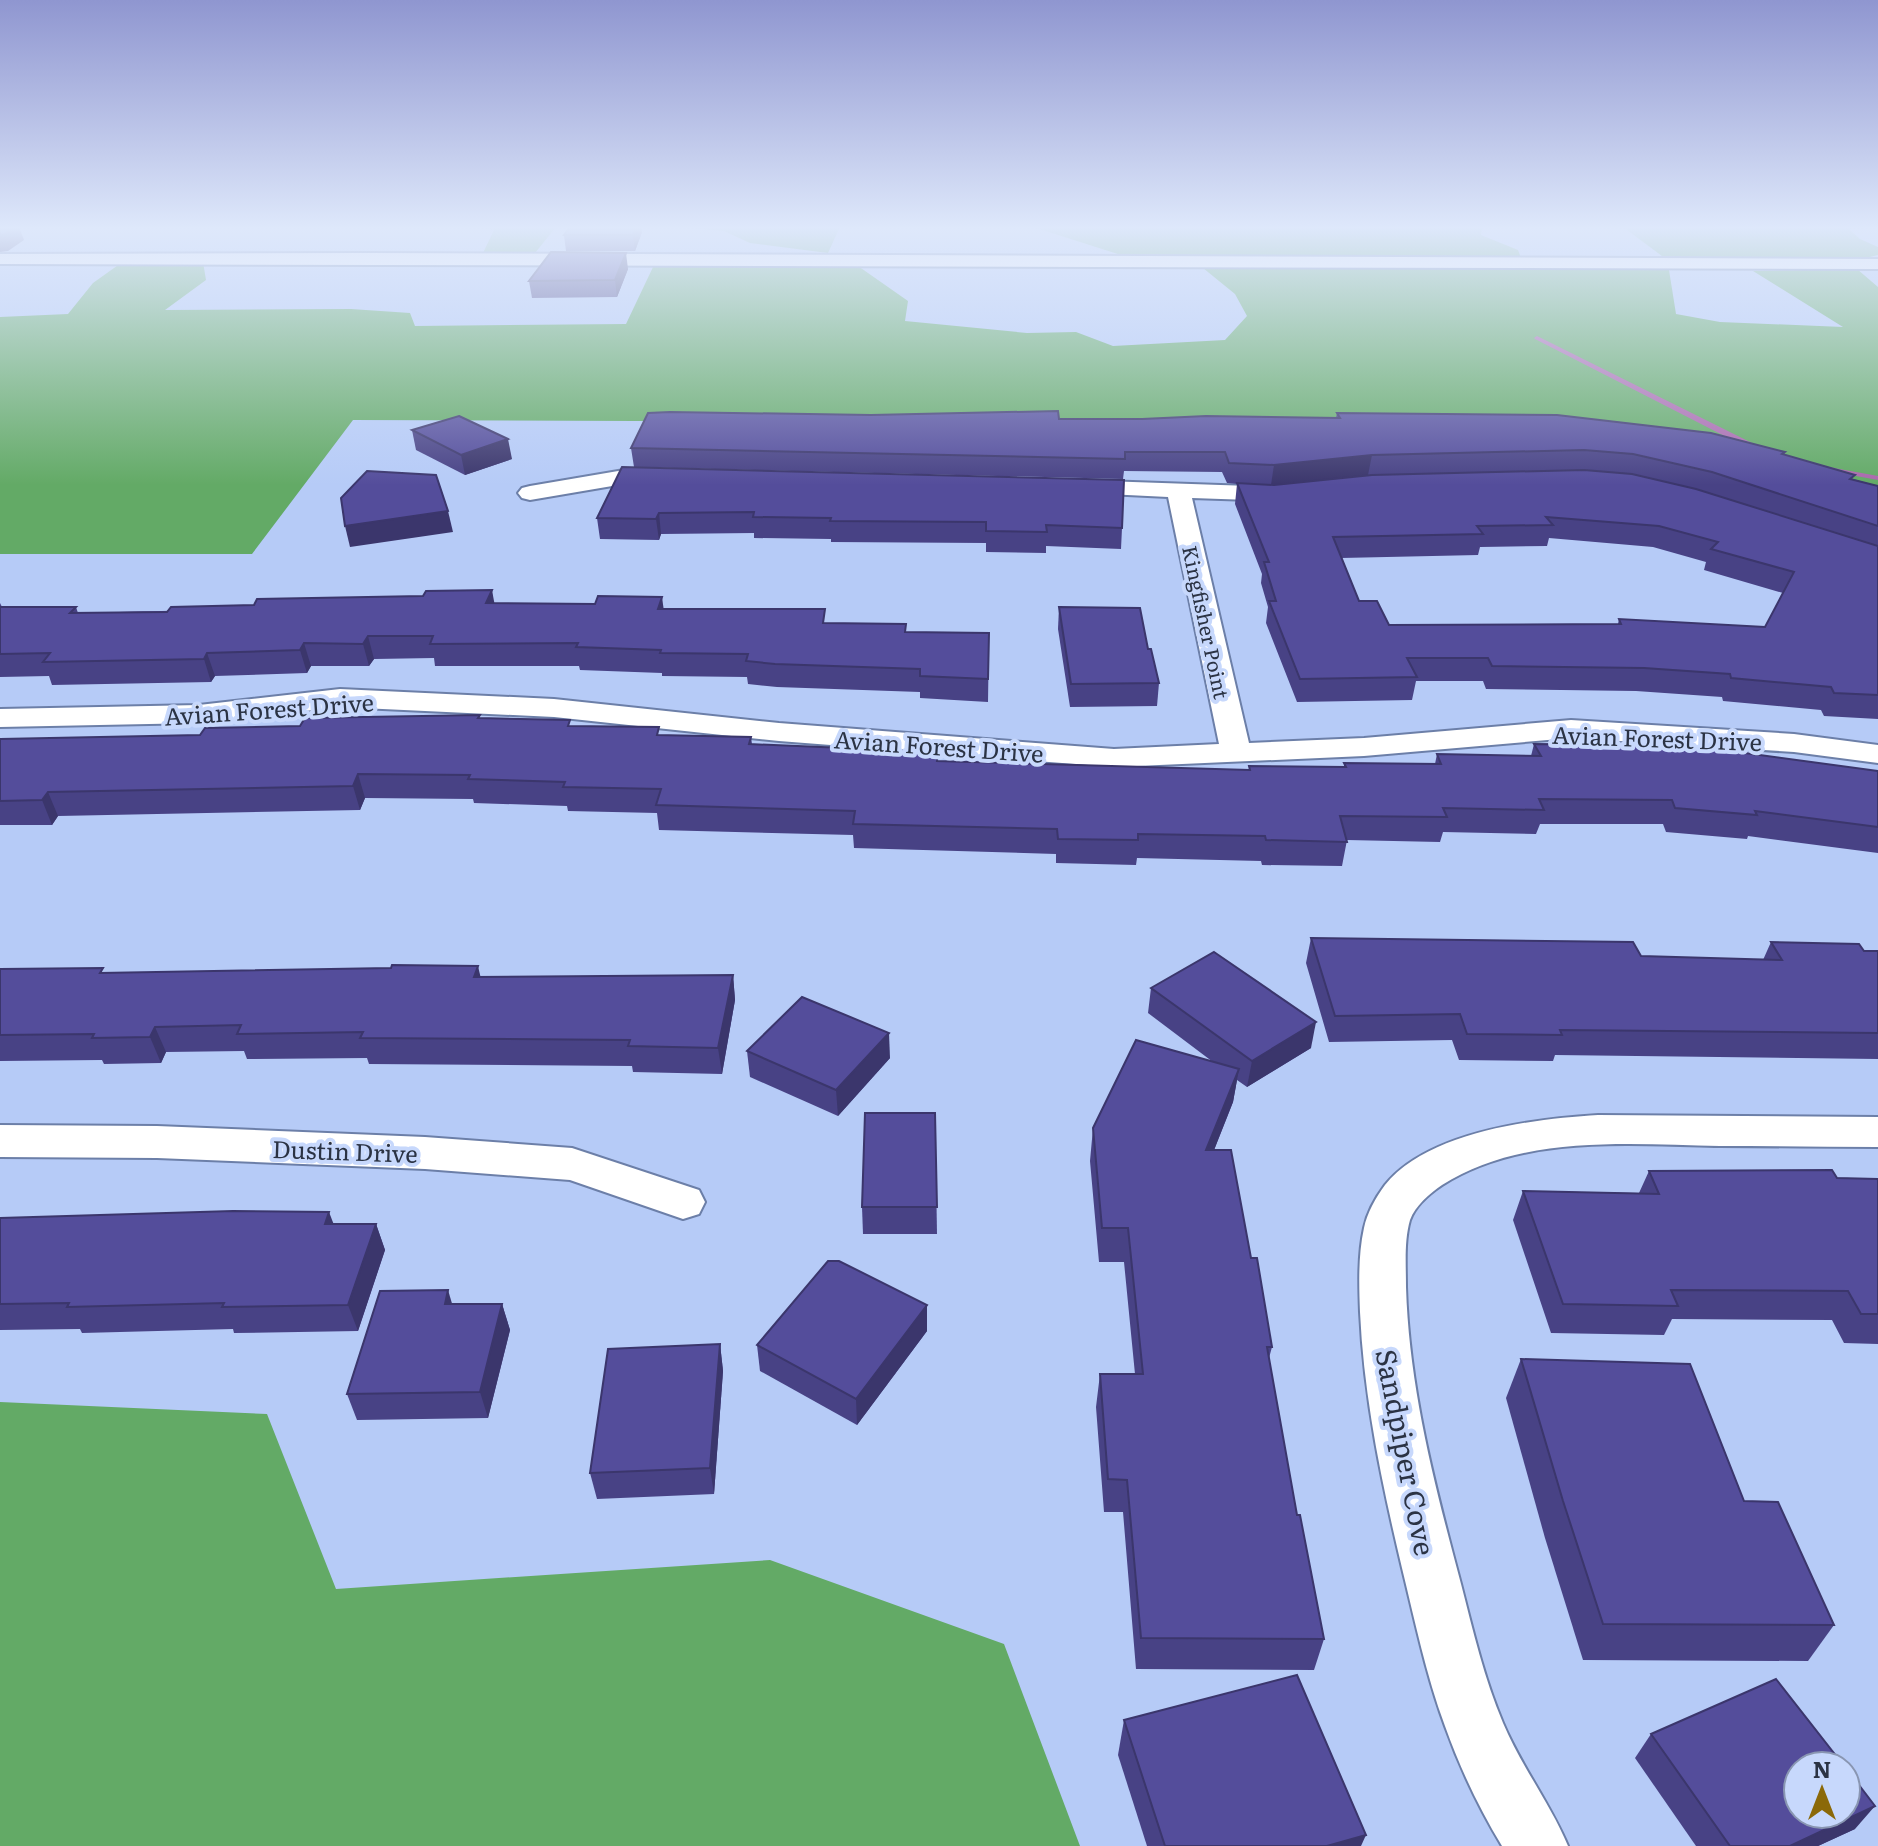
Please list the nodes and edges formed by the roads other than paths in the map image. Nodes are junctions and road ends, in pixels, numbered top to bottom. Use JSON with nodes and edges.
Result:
{"nodes":[{"id":1,"x":687,"y":479,"type":"edge"},
{"id":2,"x":1052,"y":486,"type":"edge"},
{"id":3,"x":1179,"y":492,"type":"junction"},
{"id":4,"x":530,"y":493,"type":"dead end"},
{"id":5,"x":1299,"y":493,"type":"edge"},
{"id":6,"x":0,"y":718,"type":"edge"},
{"id":7,"x":1236,"y":753,"type":"junction"},
{"id":8,"x":1878,"y":754,"type":"edge"},
{"id":9,"x":1878,"y":1132,"type":"edge"},
{"id":10,"x":0,"y":1141,"type":"edge"},
{"id":11,"x":683,"y":1202,"type":"dead end"},
{"id":12,"x":1537,"y":1846,"type":"edge"}],
"edges":[{"from":1,"to":4,"type":"street"},
{"from":2,"to":3,"type":"street"},
{"from":3,"to":5,"type":"street"},
{"from":3,"to":7,"type":"street","name":"Kingfisher Point"},
{"from":6,"to":7,"type":"street","name":"Avian Forest Drive"},
{"from":7,"to":8,"type":"street","name":"Avian Forest Drive"},
{"from":9,"to":12,"type":"street","name":"Sandpiper Cove"},
{"from":10,"to":11,"type":"street","name":"Dustin Drive"}]}
